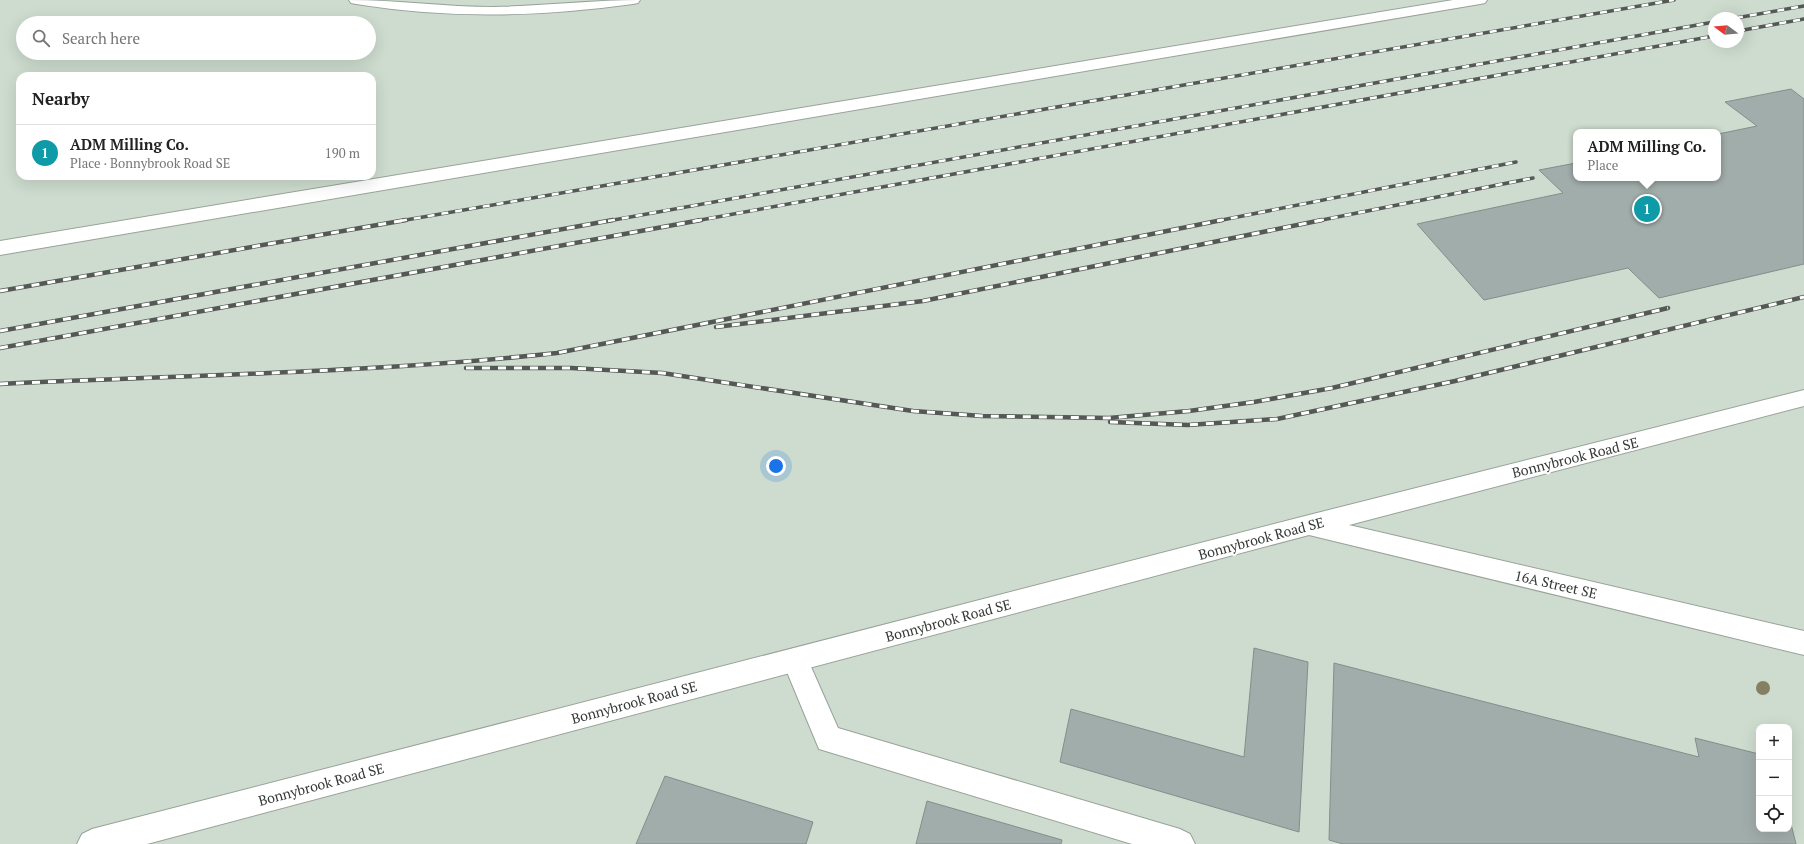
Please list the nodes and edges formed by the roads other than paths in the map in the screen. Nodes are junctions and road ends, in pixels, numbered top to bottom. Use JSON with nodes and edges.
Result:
{"nodes":[{"id":1,"x":356,"y":0,"type":"edge"},
{"id":2,"x":633,"y":0,"type":"edge"},
{"id":3,"x":1480,"y":0,"type":"edge"},
{"id":4,"x":0,"y":248,"type":"edge"},
{"id":5,"x":1804,"y":398,"type":"edge"},
{"id":6,"x":1309,"y":525,"type":"junction"},
{"id":7,"x":1804,"y":644,"type":"edge"},
{"id":8,"x":795,"y":660,"type":"junction"},
{"id":9,"x":92,"y":844,"type":"edge"},
{"id":10,"x":1180,"y":844,"type":"edge"}],
"edges":[{"from":1,"to":2,"type":"street"},
{"from":3,"to":4,"type":"street"},
{"from":5,"to":6,"type":"street","name":"Bonnybrook Road SE"},
{"from":6,"to":7,"type":"street","name":"16A Street SE"},
{"from":6,"to":8,"type":"street","name":"Bonnybrook Road SE"},
{"from":8,"to":9,"type":"street","name":"Bonnybrook Road SE"},
{"from":8,"to":10,"type":"street"}]}
